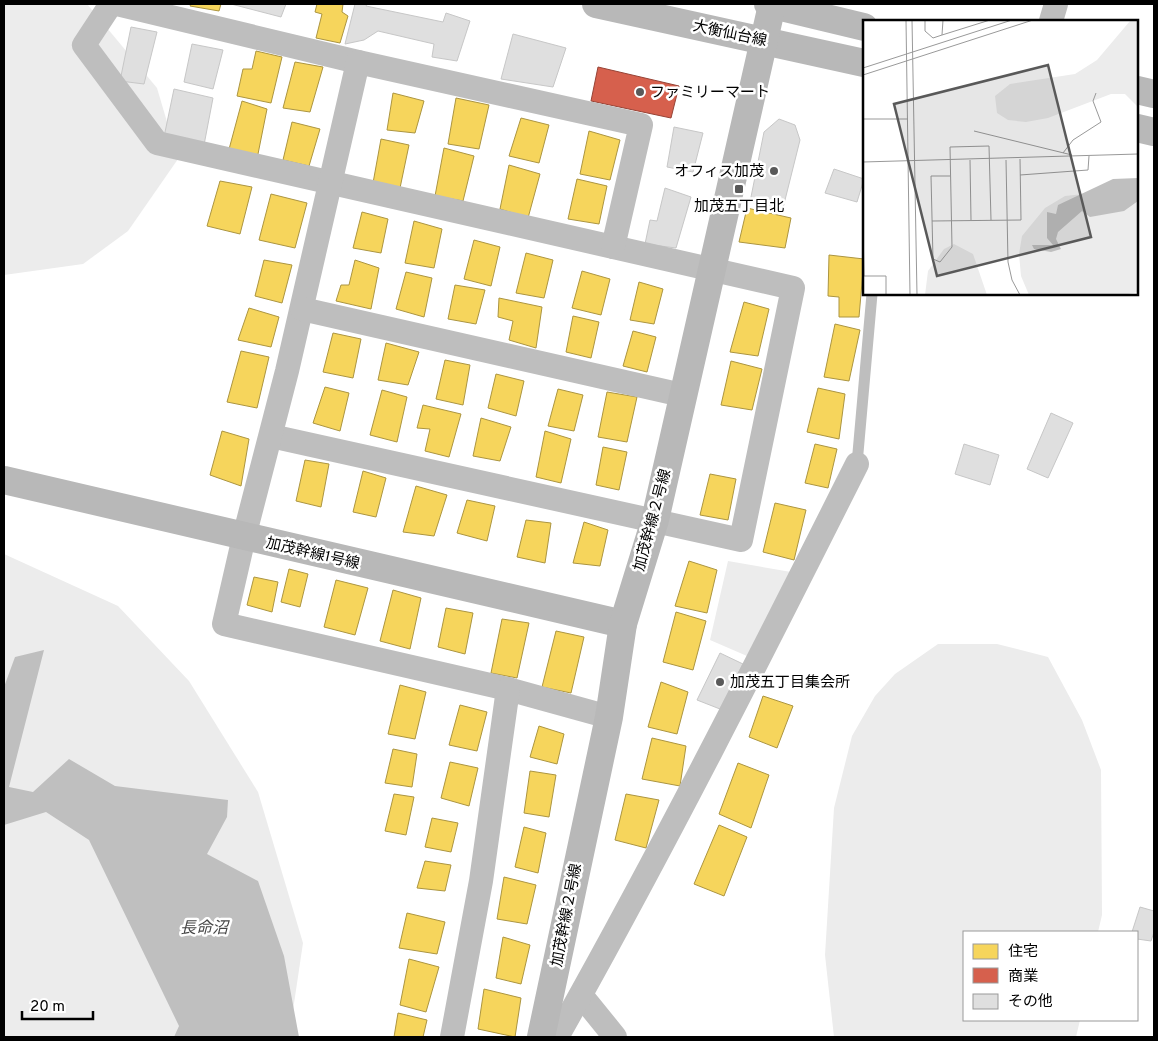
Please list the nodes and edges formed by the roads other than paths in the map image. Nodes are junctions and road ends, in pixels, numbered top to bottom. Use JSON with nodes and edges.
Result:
{"nodes":[{"id":1,"x":110,"y":4,"type":"edge"},
{"id":2,"x":117,"y":4,"type":"edge"},
{"id":3,"x":596,"y":4,"type":"edge"},
{"id":4,"x":771,"y":4,"type":"edge"},
{"id":5,"x":1056,"y":4,"type":"edge"},
{"id":6,"x":1052,"y":20,"type":"edge"},
{"id":7,"x":863,"y":27,"type":"edge"},
{"id":8,"x":764,"y":40,"type":"junction"},
{"id":9,"x":358,"y":62,"type":"junction"},
{"id":10,"x":863,"y":63,"type":"edge"},
{"id":11,"x":1138,"y":90,"type":"edge"},
{"id":12,"x":1154,"y":94,"type":"edge"},
{"id":13,"x":1138,"y":128,"type":"edge"},
{"id":14,"x":1154,"y":132,"type":"edge"},
{"id":15,"x":330,"y":183,"type":"junction"},
{"id":16,"x":613,"y":247,"type":"junction"},
{"id":17,"x":710,"y":270,"type":"junction"},
{"id":18,"x":872,"y":295,"type":"edge"},
{"id":19,"x":302,"y":309,"type":"junction"},
{"id":20,"x":682,"y":395,"type":"junction"},
{"id":21,"x":271,"y":436,"type":"junction"},
{"id":22,"x":857,"y":464,"type":"joint"},
{"id":23,"x":4,"y":480,"type":"edge"},
{"id":24,"x":655,"y":520,"type":"junction"},
{"id":25,"x":244,"y":537,"type":"junction"},
{"id":26,"x":623,"y":624,"type":"junction"},
{"id":27,"x":508,"y":689,"type":"junction"},
{"id":28,"x":609,"y":717,"type":"junction"},
{"id":29,"x":581,"y":994,"type":"junction"},
{"id":30,"x":452,"y":1037,"type":"edge"},
{"id":31,"x":541,"y":1037,"type":"edge"},
{"id":32,"x":557,"y":1037,"type":"edge"},
{"id":33,"x":615,"y":1037,"type":"edge"}],
"edges":[{"from":1,"to":15,"type":"street"},
{"from":2,"to":9,"type":"street"},
{"from":3,"to":8,"type":"street","name":"大衡仙台線"},
{"from":4,"to":7,"type":"street"},
{"from":4,"to":8,"type":"street","name":"加茂幹線２号線"},
{"from":5,"to":6,"type":"street"},
{"from":8,"to":10,"type":"street","name":"大衡仙台線"},
{"from":8,"to":17,"type":"street","name":"加茂幹線２号線"},
{"from":9,"to":15,"type":"street"},
{"from":9,"to":16,"type":"street"},
{"from":11,"to":12,"type":"street"},
{"from":13,"to":14,"type":"street"},
{"from":15,"to":16,"type":"street"},
{"from":15,"to":19,"type":"street"},
{"from":16,"to":17,"type":"street"},
{"from":17,"to":20,"type":"street","name":"加茂幹線２号線"},
{"from":17,"to":24,"type":"street"},
{"from":18,"to":22,"type":"lane"},
{"from":19,"to":20,"type":"street"},
{"from":19,"to":21,"type":"street"},
{"from":20,"to":24,"type":"street","name":"加茂幹線２号線"},
{"from":21,"to":24,"type":"street"},
{"from":21,"to":25,"type":"street"},
{"from":22,"to":29,"type":"street"},
{"from":23,"to":25,"type":"street","name":"加茂幹線1号線"},
{"from":24,"to":26,"type":"street","name":"加茂幹線２号線"},
{"from":25,"to":26,"type":"street","name":"加茂幹線1号線"},
{"from":25,"to":27,"type":"street"},
{"from":26,"to":28,"type":"street","name":"加茂幹線２号線"},
{"from":27,"to":28,"type":"street"},
{"from":27,"to":30,"type":"street"},
{"from":28,"to":31,"type":"street","name":"加茂幹線２号線"},
{"from":29,"to":32,"type":"street"},
{"from":29,"to":33,"type":"street"}]}
